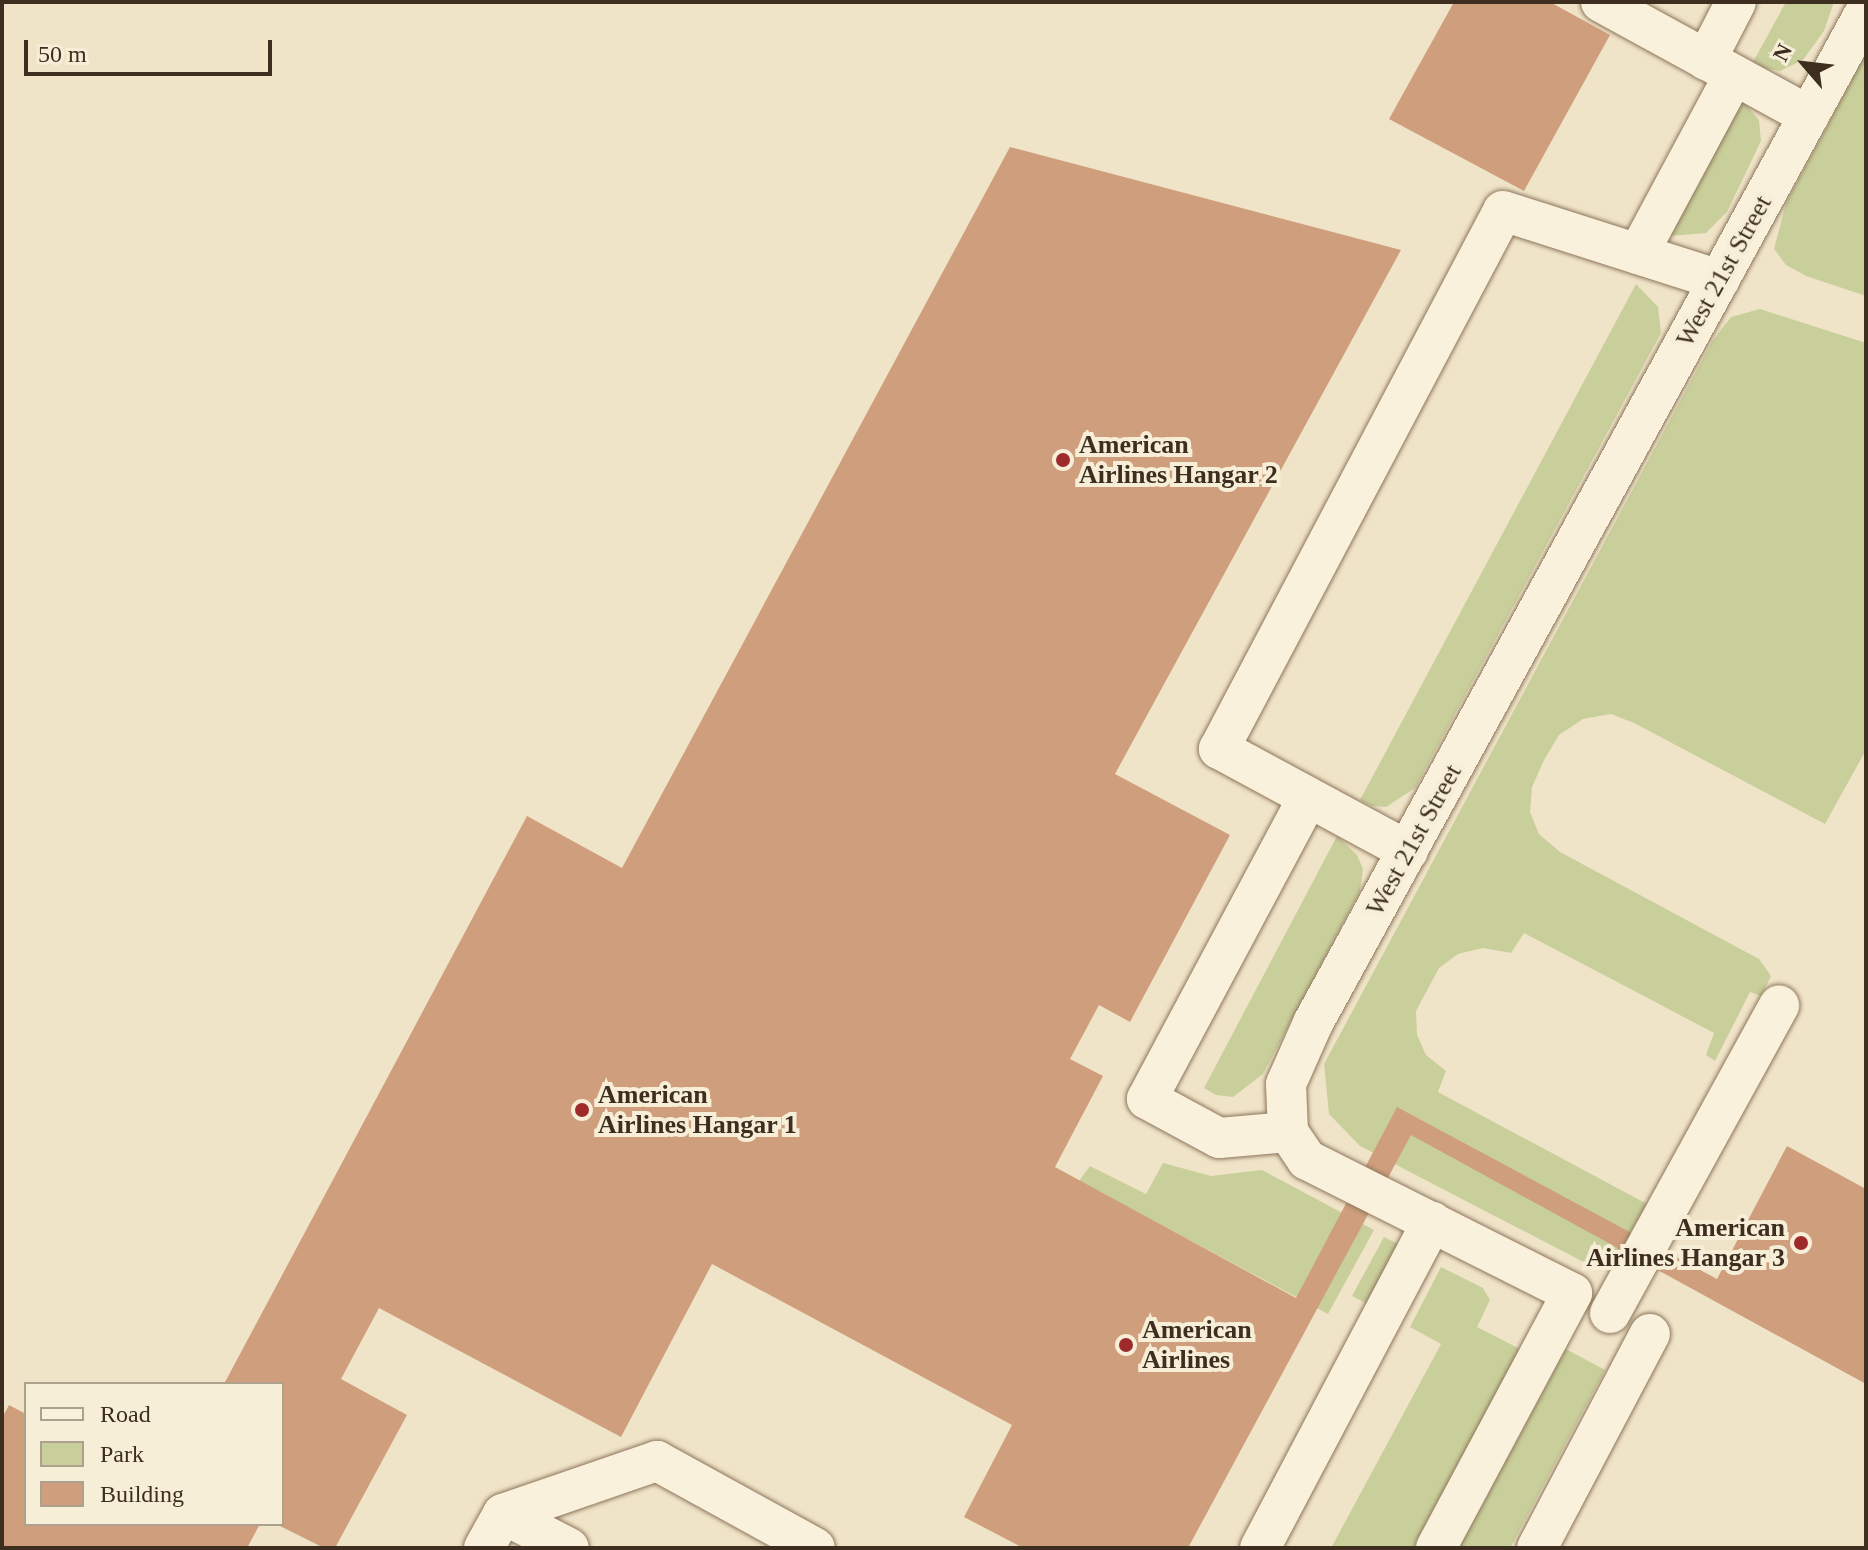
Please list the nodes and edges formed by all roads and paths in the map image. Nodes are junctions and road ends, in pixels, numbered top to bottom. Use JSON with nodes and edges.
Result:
{"nodes":[{"id":1,"x":1601,"y":2,"type":"edge"},
{"id":2,"x":1736,"y":2,"type":"edge"},
{"id":3,"x":1866,"y":11,"type":"edge"},
{"id":4,"x":1720,"y":67,"type":"junction"},
{"id":5,"x":1809,"y":116,"type":"junction"},
{"id":6,"x":1638,"y":254,"type":"junction"},
{"id":7,"x":1719,"y":280,"type":"junction"},
{"id":8,"x":1308,"y":797,"type":"junction"},
{"id":9,"x":1408,"y":851,"type":"junction"},
{"id":10,"x":1779,"y":1005,"type":"dead end"},
{"id":11,"x":1288,"y":1132,"type":"junction"},
{"id":12,"x":1432,"y":1222,"type":"junction"},
{"id":13,"x":1610,"y":1313,"type":"dead end"},
{"id":14,"x":1650,"y":1334,"type":"dead end"},
{"id":15,"x":493,"y":1531,"type":"edge"},
{"id":16,"x":569,"y":1548,"type":"edge"},
{"id":17,"x":815,"y":1548,"type":"edge"},
{"id":18,"x":1260,"y":1548,"type":"edge"},
{"id":19,"x":1436,"y":1548,"type":"edge"},
{"id":20,"x":1537,"y":1548,"type":"edge"}],
"edges":[{"from":1,"to":4,"type":"street"},
{"from":2,"to":4,"type":"street"},
{"from":3,"to":5,"type":"street","name":"West 21st Street"},
{"from":4,"to":5,"type":"street"},
{"from":4,"to":6,"type":"street"},
{"from":5,"to":7,"type":"street","name":"West 21st Street"},
{"from":6,"to":7,"type":"street"},
{"from":6,"to":8,"type":"street"},
{"from":7,"to":9,"type":"street","name":"West 21st Street"},
{"from":8,"to":9,"type":"street"},
{"from":8,"to":11,"type":"street"},
{"from":9,"to":11,"type":"street","name":"West 21st Street"},
{"from":10,"to":13,"type":"street"},
{"from":11,"to":12,"type":"street"},
{"from":12,"to":18,"type":"street"},
{"from":12,"to":19,"type":"street"},
{"from":14,"to":20,"type":"street"},
{"from":15,"to":16,"type":"street"},
{"from":15,"to":17,"type":"street"}]}
